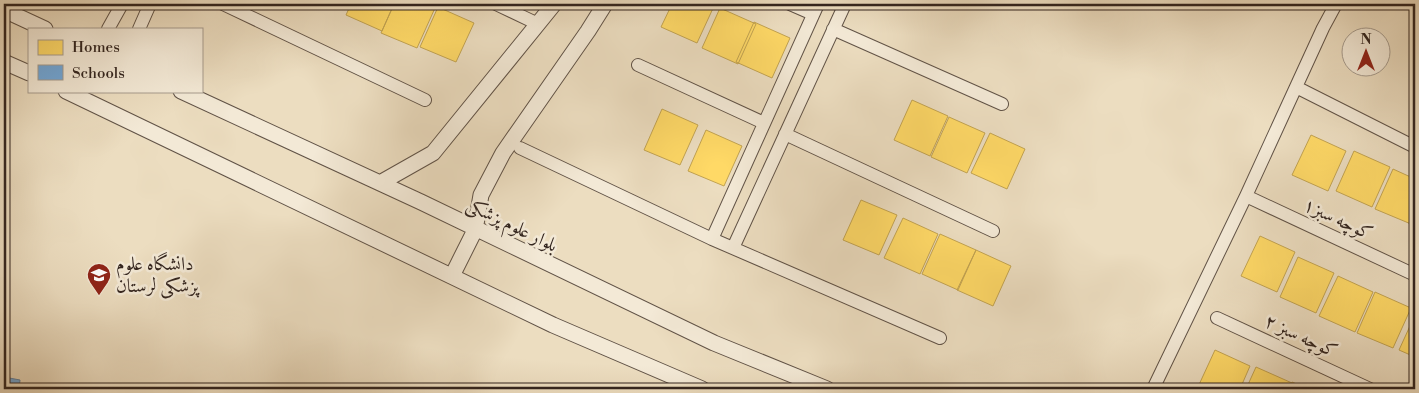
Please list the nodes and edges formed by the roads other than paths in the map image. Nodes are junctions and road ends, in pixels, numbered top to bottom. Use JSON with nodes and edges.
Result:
{"nodes":[{"id":1,"x":122,"y":4,"type":"edge"},
{"id":2,"x":150,"y":4,"type":"edge"},
{"id":3,"x":223,"y":4,"type":"edge"},
{"id":4,"x":496,"y":4,"type":"edge"},
{"id":5,"x":554,"y":4,"type":"edge"},
{"id":6,"x":790,"y":4,"type":"edge"},
{"id":7,"x":845,"y":4,"type":"edge"},
{"id":8,"x":1336,"y":4,"type":"edge"},
{"id":9,"x":603,"y":5,"type":"edge"},
{"id":10,"x":815,"y":9,"type":"edge"},
{"id":11,"x":4,"y":10,"type":"edge"},
{"id":12,"x":538,"y":24,"type":"junction"},
{"id":13,"x":43,"y":28,"type":"edge"},
{"id":14,"x":109,"y":28,"type":"edge"},
{"id":15,"x":139,"y":28,"type":"edge"},
{"id":16,"x":833,"y":29,"type":"junction"},
{"id":17,"x":4,"y":62,"type":"edge"},
{"id":18,"x":638,"y":65,"type":"dead end"},
{"id":19,"x":28,"y":74,"type":"edge"},
{"id":20,"x":1296,"y":87,"type":"junction"},
{"id":21,"x":68,"y":92,"type":"edge"},
{"id":22,"x":184,"y":92,"type":"edge"},
{"id":23,"x":425,"y":100,"type":"dead end"},
{"id":24,"x":1002,"y":104,"type":"dead end"},
{"id":25,"x":764,"y":123,"type":"junction"},
{"id":26,"x":785,"y":134,"type":"junction"},
{"id":27,"x":1415,"y":147,"type":"edge"},
{"id":28,"x":520,"y":148,"type":"dead end"},
{"id":29,"x":380,"y":183,"type":"junction"},
{"id":30,"x":1246,"y":196,"type":"junction"},
{"id":31,"x":475,"y":230,"type":"junction"},
{"id":32,"x":993,"y":231,"type":"dead end"},
{"id":33,"x":712,"y":239,"type":"junction"},
{"id":34,"x":733,"y":248,"type":"junction"},
{"id":35,"x":1415,"y":275,"type":"edge"},
{"id":36,"x":452,"y":276,"type":"junction"},
{"id":37,"x":1217,"y":318,"type":"dead end"},
{"id":38,"x":940,"y":338,"type":"dead end"},
{"id":39,"x":702,"y":389,"type":"edge"},
{"id":40,"x":827,"y":389,"type":"edge"},
{"id":41,"x":1153,"y":389,"type":"edge"},
{"id":42,"x":1370,"y":389,"type":"edge"}],
"edges":[{"from":1,"to":14,"type":"street"},
{"from":2,"to":15,"type":"street"},
{"from":3,"to":23,"type":"street"},
{"from":4,"to":12,"type":"street"},
{"from":5,"to":12,"type":"street"},
{"from":6,"to":10,"type":"street"},
{"from":7,"to":16,"type":"street"},
{"from":8,"to":20,"type":"street"},
{"from":9,"to":31,"type":"street"},
{"from":10,"to":25,"type":"street"},
{"from":11,"to":13,"type":"street"},
{"from":12,"to":29,"type":"street"},
{"from":16,"to":24,"type":"street"},
{"from":16,"to":26,"type":"street"},
{"from":17,"to":19,"type":"street"},
{"from":18,"to":25,"type":"street"},
{"from":20,"to":27,"type":"street"},
{"from":20,"to":30,"type":"street"},
{"from":21,"to":36,"type":"street"},
{"from":22,"to":29,"type":"street","name":"بلوار علوم پزشکی"},
{"from":25,"to":33,"type":"street"},
{"from":26,"to":32,"type":"street"},
{"from":26,"to":34,"type":"street"},
{"from":28,"to":33,"type":"street"},
{"from":29,"to":31,"type":"street","name":"بلوار علوم پزشکی"},
{"from":30,"to":35,"type":"street","name":"کوچه سبز۱"},
{"from":30,"to":41,"type":"street"},
{"from":31,"to":36,"type":"street"},
{"from":31,"to":40,"type":"street","name":"بلوار علوم پزشکی"},
{"from":33,"to":34,"type":"street"},
{"from":34,"to":38,"type":"street"},
{"from":36,"to":39,"type":"street"},
{"from":37,"to":42,"type":"street","name":"کوچه سبز ۲"}]}
